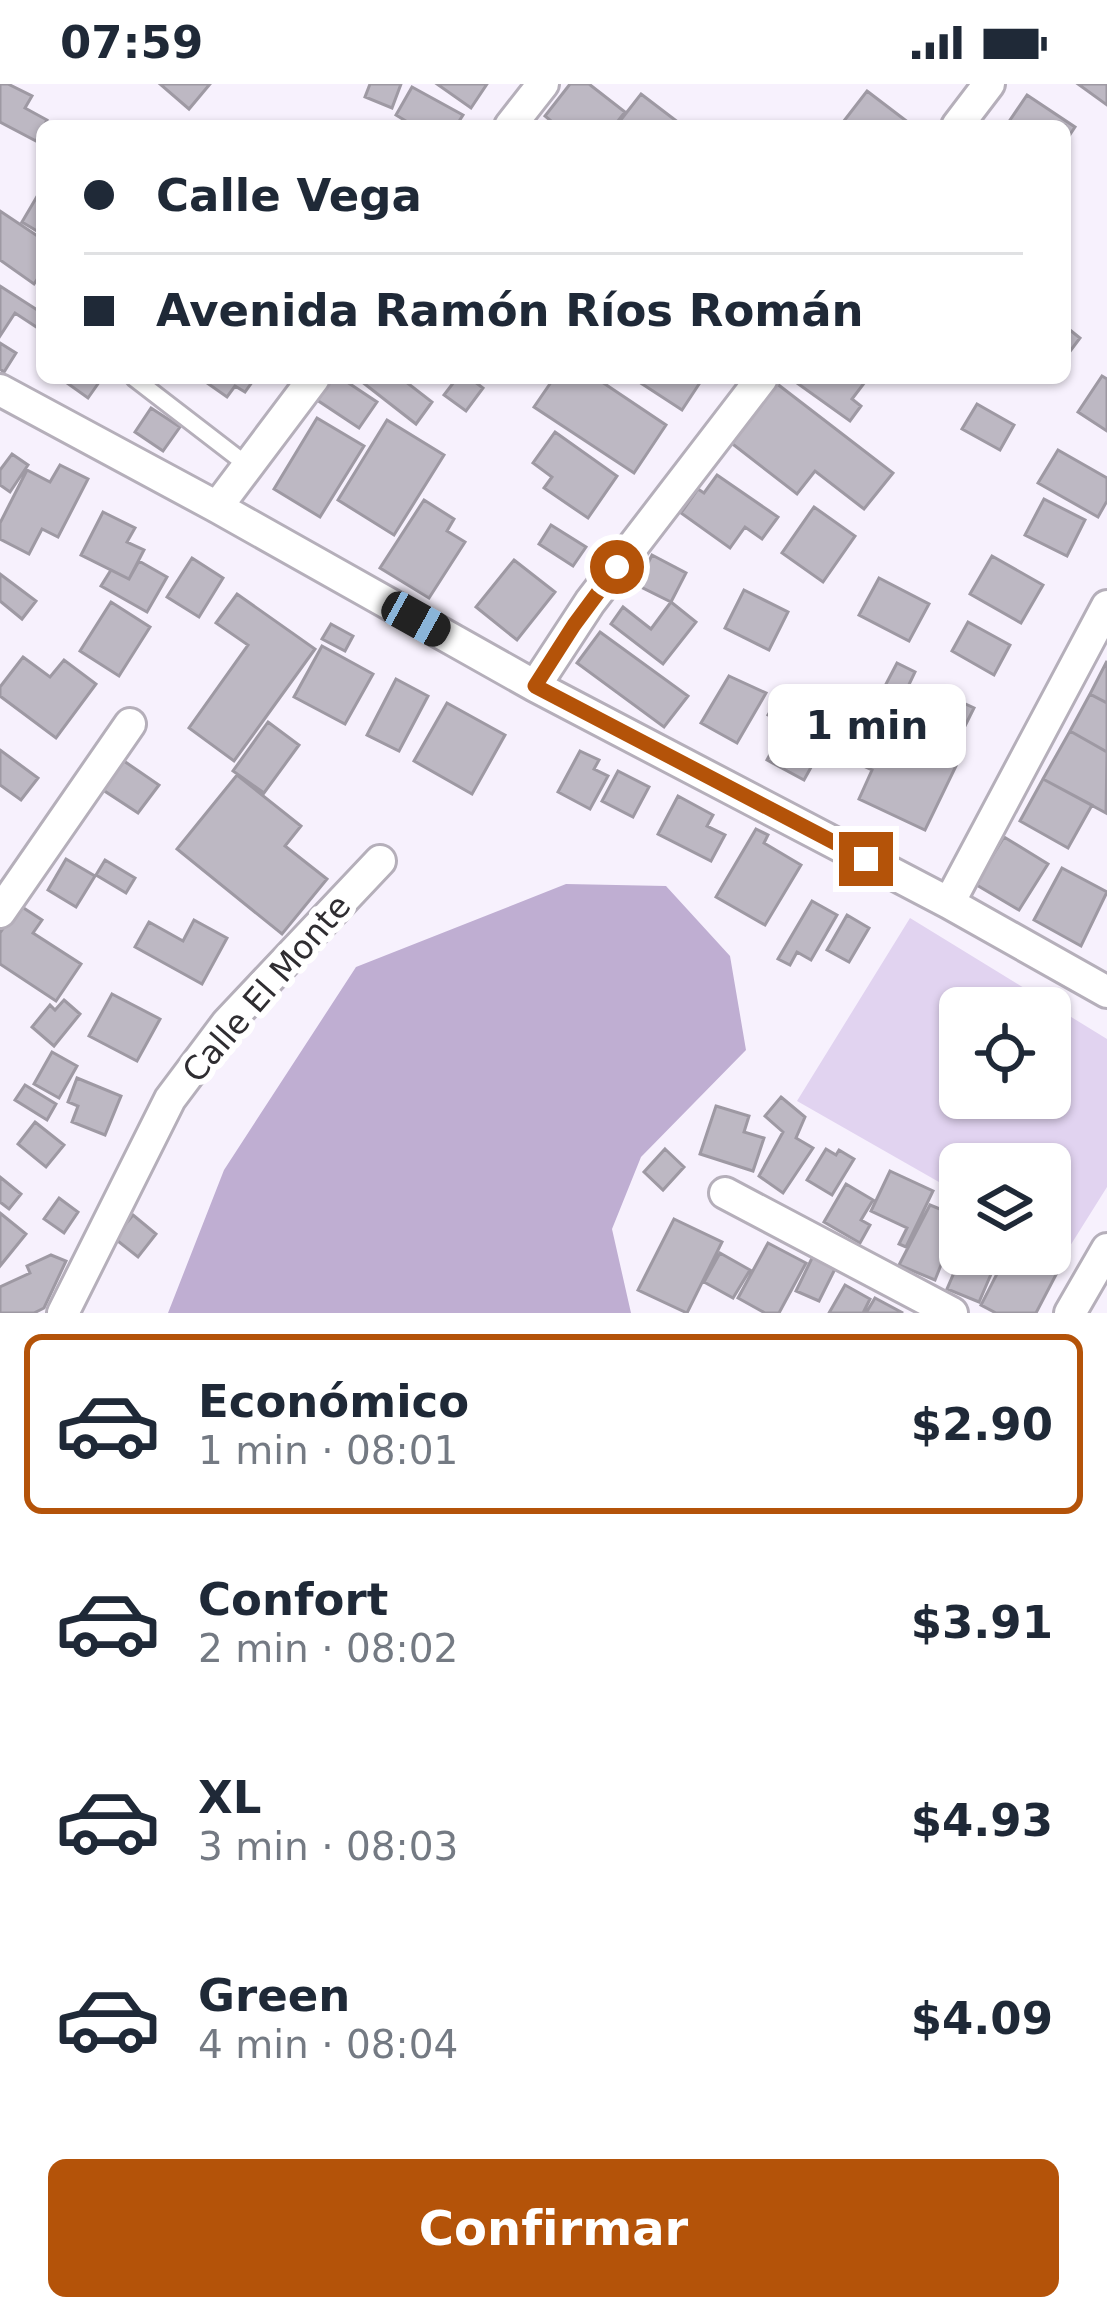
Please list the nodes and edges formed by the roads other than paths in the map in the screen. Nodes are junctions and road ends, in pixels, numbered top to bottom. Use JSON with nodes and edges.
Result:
{"nodes":[{"id":1,"x":543,"y":84,"type":"edge"},
{"id":2,"x":989,"y":84,"type":"edge"},
{"id":3,"x":515,"y":120,"type":"edge"},
{"id":4,"x":961,"y":120,"type":"edge"},
{"id":5,"x":142,"y":384,"type":"edge"},
{"id":6,"x":309,"y":384,"type":"edge"},
{"id":7,"x":757,"y":384,"type":"edge"},
{"id":8,"x":0,"y":390,"type":"edge"},
{"id":9,"x":247,"y":465,"type":"junction"},
{"id":10,"x":217,"y":507,"type":"junction"},
{"id":11,"x":1107,"y":606,"type":"edge"},
{"id":12,"x":535,"y":686,"type":"junction"},
{"id":13,"x":130,"y":724,"type":"dead end"},
{"id":14,"x":380,"y":861,"type":"dead end"},
{"id":15,"x":949,"y":903,"type":"junction"},
{"id":16,"x":0,"y":912,"type":"edge"},
{"id":17,"x":1107,"y":992,"type":"edge"},
{"id":18,"x":725,"y":1193,"type":"dead end"},
{"id":19,"x":1107,"y":1249,"type":"edge"},
{"id":20,"x":1097,"y":1288,"type":"edge"},
{"id":21,"x":63,"y":1313,"type":"edge"},
{"id":22,"x":952,"y":1313,"type":"edge"},
{"id":23,"x":1070,"y":1313,"type":"edge"}],
"edges":[{"from":1,"to":3,"type":"street"},
{"from":2,"to":4,"type":"street"},
{"from":5,"to":9,"type":"lane"},
{"from":6,"to":9,"type":"street"},
{"from":7,"to":12,"type":"street"},
{"from":8,"to":10,"type":"street"},
{"from":9,"to":10,"type":"street"},
{"from":10,"to":12,"type":"street"},
{"from":11,"to":15,"type":"street"},
{"from":12,"to":15,"type":"street"},
{"from":13,"to":16,"type":"street"},
{"from":14,"to":21,"type":"street","name":"Calle El Monte"},
{"from":15,"to":17,"type":"street"},
{"from":18,"to":22,"type":"street"},
{"from":19,"to":20,"type":"street"},
{"from":20,"to":23,"type":"street"}]}
